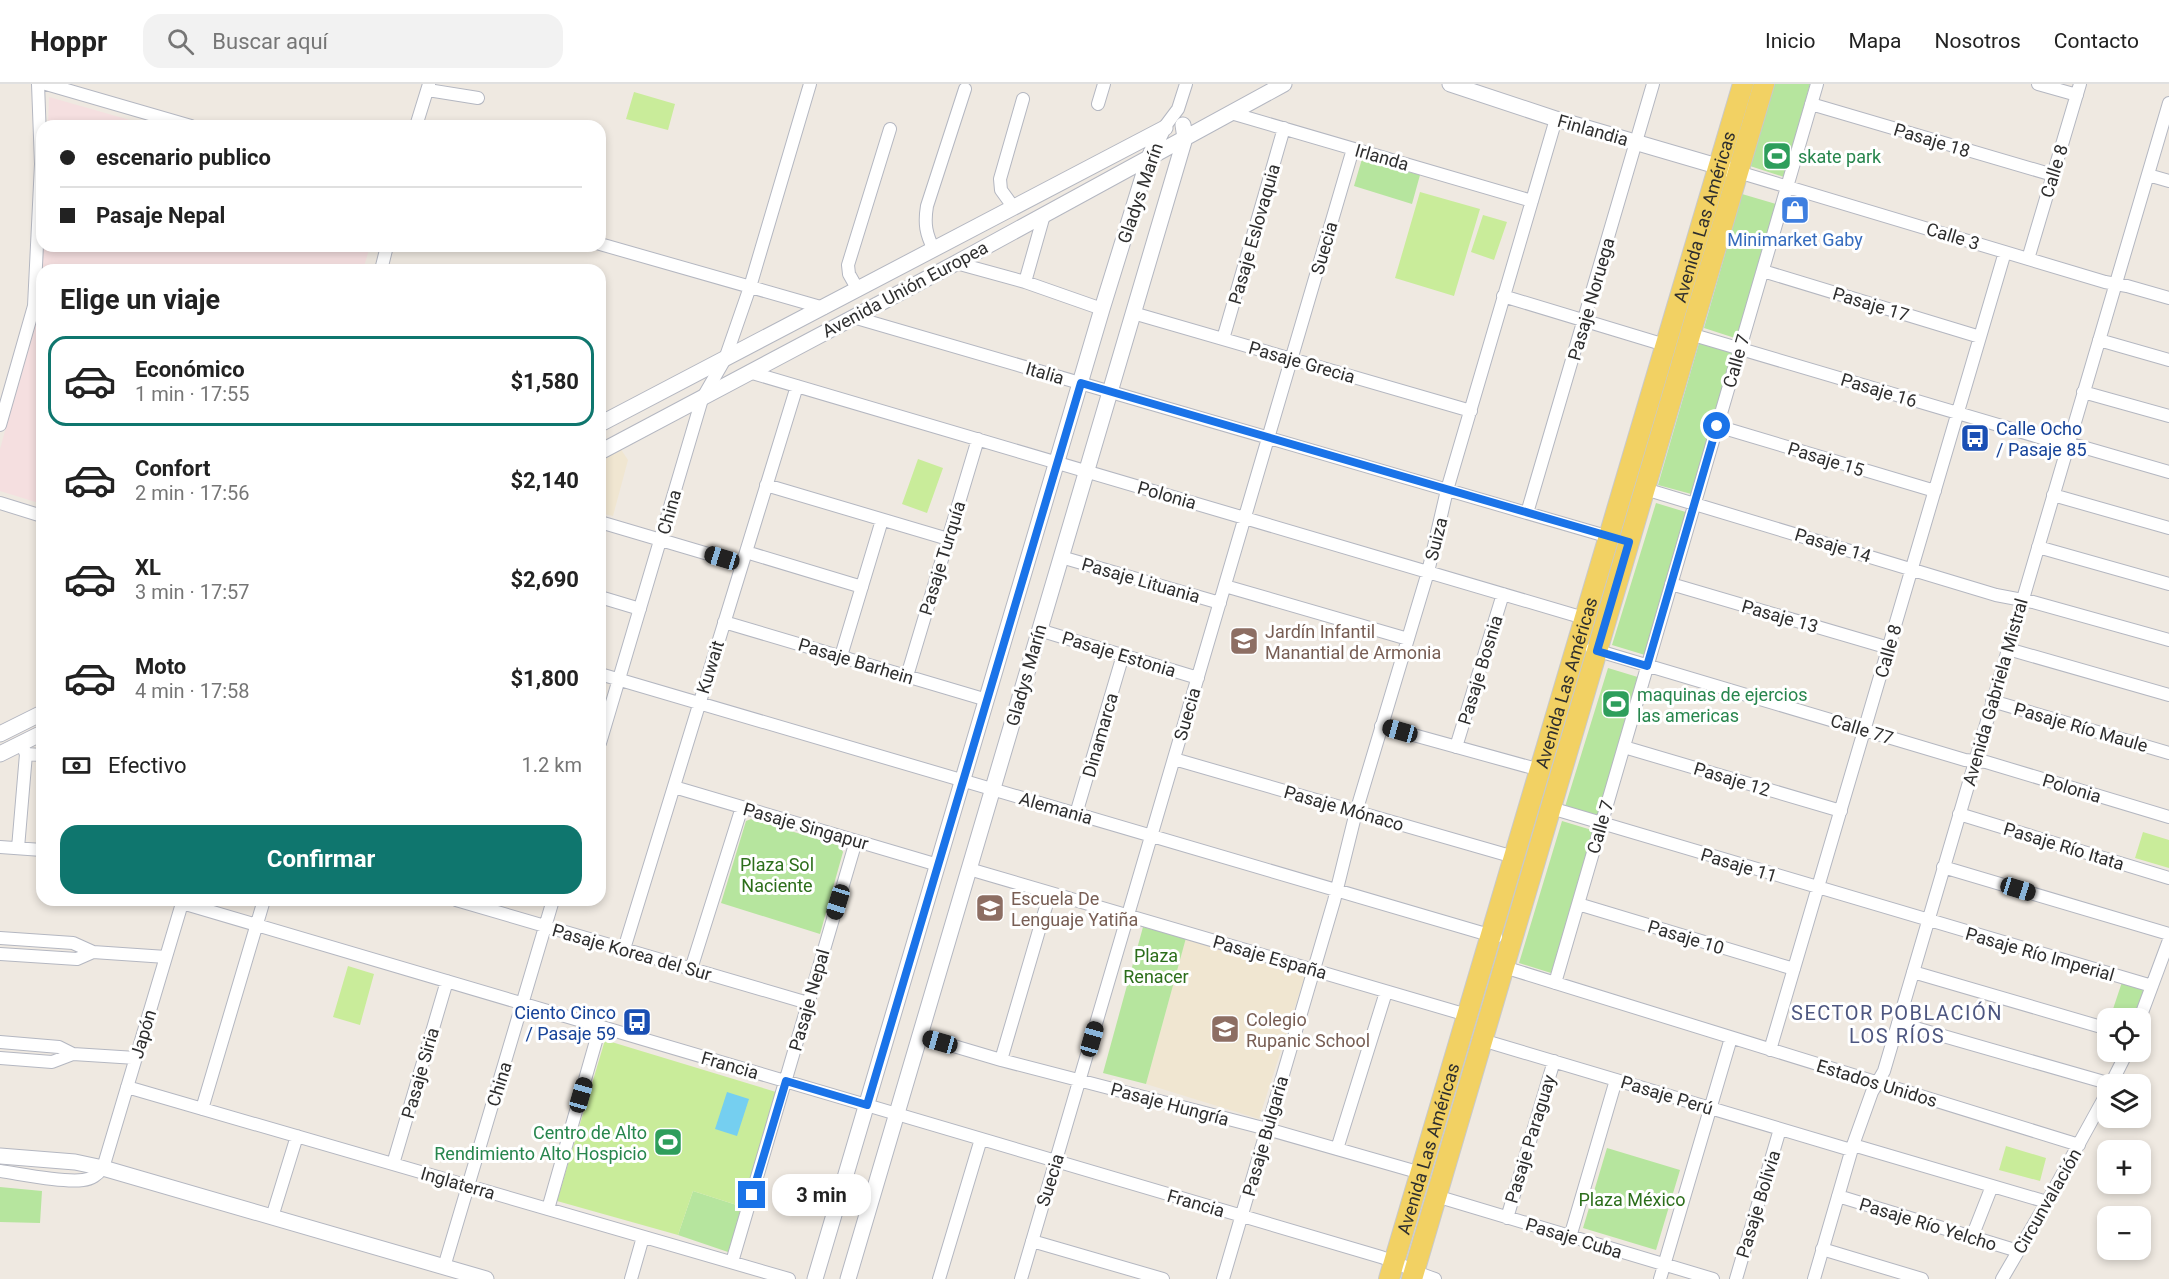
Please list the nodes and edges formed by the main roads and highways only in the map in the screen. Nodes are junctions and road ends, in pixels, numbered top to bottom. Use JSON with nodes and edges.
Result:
{"nodes":[{"id":1,"x":1743,"y":84,"type":"edge"},
{"id":2,"x":1764,"y":84,"type":"edge"},
{"id":3,"x":1392,"y":1270,"type":"edge"},
{"id":4,"x":1413,"y":1276,"type":"edge"}],
"edges":[{"from":1,"to":3,"type":"main road","name":"Avenida Las Américas"},
{"from":2,"to":4,"type":"main road","name":"Avenida Las Américas"}]}
